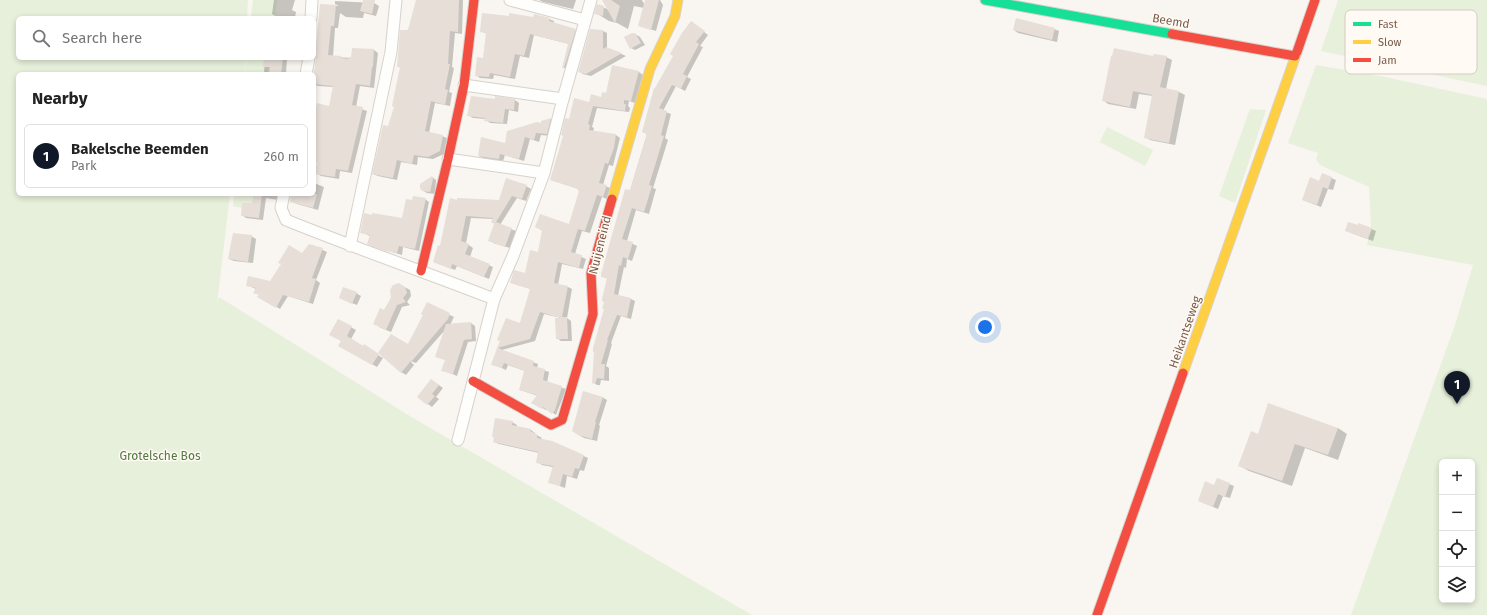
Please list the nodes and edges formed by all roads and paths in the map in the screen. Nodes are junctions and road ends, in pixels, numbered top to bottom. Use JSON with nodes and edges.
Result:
{"nodes":[{"id":1,"x":312,"y":0,"type":"edge"},
{"id":2,"x":396,"y":0,"type":"edge"},
{"id":3,"x":474,"y":0,"type":"edge"},
{"id":4,"x":510,"y":0,"type":"edge"},
{"id":5,"x":591,"y":0,"type":"edge"},
{"id":6,"x":678,"y":0,"type":"edge"},
{"id":7,"x":985,"y":0,"type":"edge"},
{"id":8,"x":1315,"y":0,"type":"edge"},
{"id":9,"x":311,"y":16,"type":"edge"},
{"id":10,"x":585,"y":20,"type":"junction"},
{"id":11,"x":1295,"y":56,"type":"junction"},
{"id":12,"x":309,"y":60,"type":"edge"},
{"id":13,"x":306,"y":72,"type":"edge"},
{"id":14,"x":464,"y":85,"type":"junction"},
{"id":15,"x":563,"y":99,"type":"junction"},
{"id":16,"x":448,"y":159,"type":"junction"},
{"id":17,"x":544,"y":173,"type":"junction"},
{"id":18,"x":284,"y":196,"type":"edge"},
{"id":19,"x":350,"y":246,"type":"junction"},
{"id":20,"x":421,"y":271,"type":"junction"},
{"id":21,"x":494,"y":299,"type":"junction"},
{"id":22,"x":473,"y":381,"type":"junction"},
{"id":23,"x":458,"y":440,"type":"dead end"},
{"id":24,"x":1097,"y":615,"type":"edge"}],
"edges":[{"from":1,"to":9,"type":"street"},
{"from":2,"to":19,"type":"street"},
{"from":3,"to":14,"type":"street"},
{"from":4,"to":10,"type":"street"},
{"from":5,"to":10,"type":"street"},
{"from":6,"to":22,"type":"street","name":"Nuijeneind"},
{"from":7,"to":11,"type":"street","name":"Beemd"},
{"from":8,"to":11,"type":"street"},
{"from":10,"to":15,"type":"street"},
{"from":11,"to":24,"type":"street","name":"Heikantseweg"},
{"from":12,"to":13,"type":"street"},
{"from":14,"to":15,"type":"street"},
{"from":14,"to":16,"type":"street"},
{"from":15,"to":17,"type":"street"},
{"from":16,"to":17,"type":"street"},
{"from":16,"to":20,"type":"street"},
{"from":17,"to":21,"type":"street"},
{"from":18,"to":19,"type":"street"},
{"from":19,"to":20,"type":"street"},
{"from":20,"to":21,"type":"street"},
{"from":21,"to":22,"type":"street"},
{"from":22,"to":23,"type":"street"}]}
